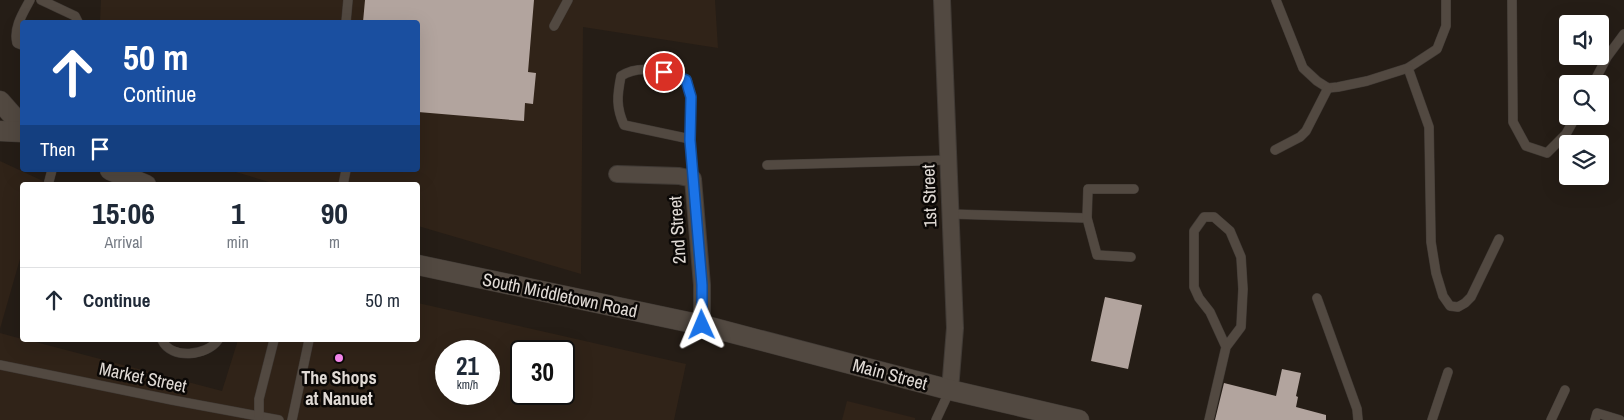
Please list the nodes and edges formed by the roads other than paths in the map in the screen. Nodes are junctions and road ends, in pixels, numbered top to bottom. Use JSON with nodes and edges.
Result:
{"nodes":[{"id":1,"x":30,"y":0,"type":"edge"},
{"id":2,"x":41,"y":0,"type":"edge"},
{"id":3,"x":348,"y":0,"type":"edge"},
{"id":4,"x":568,"y":0,"type":"edge"},
{"id":5,"x":942,"y":0,"type":"edge"},
{"id":6,"x":1276,"y":0,"type":"edge"},
{"id":7,"x":1446,"y":0,"type":"edge"},
{"id":8,"x":1512,"y":0,"type":"edge"},
{"id":9,"x":21,"y":20,"type":"edge"},
{"id":10,"x":77,"y":20,"type":"edge"},
{"id":11,"x":346,"y":20,"type":"edge"},
{"id":12,"x":20,"y":23,"type":"edge"},
{"id":13,"x":554,"y":26,"type":"dead end"},
{"id":14,"x":1624,"y":34,"type":"edge"},
{"id":15,"x":20,"y":44,"type":"edge"},
{"id":16,"x":1408,"y":68,"type":"junction"},
{"id":17,"x":1598,"y":75,"type":"edge"},
{"id":18,"x":1328,"y":88,"type":"junction"},
{"id":19,"x":0,"y":101,"type":"edge"},
{"id":20,"x":20,"y":124,"type":"edge"},
{"id":21,"x":1571,"y":125,"type":"edge"},
{"id":22,"x":0,"y":131,"type":"edge"},
{"id":23,"x":20,"y":132,"type":"edge"},
{"id":24,"x":690,"y":140,"type":"junction"},
{"id":25,"x":1275,"y":150,"type":"dead end"},
{"id":26,"x":948,"y":160,"type":"junction"},
{"id":27,"x":767,"y":165,"type":"dead end"},
{"id":28,"x":114,"y":172,"type":"edge"},
{"id":29,"x":617,"y":174,"type":"dead end"},
{"id":30,"x":693,"y":179,"type":"junction"},
{"id":31,"x":134,"y":182,"type":"edge"},
{"id":32,"x":1134,"y":189,"type":"dead end"},
{"id":33,"x":950,"y":214,"type":"junction"},
{"id":34,"x":1087,"y":218,"type":"junction"},
{"id":35,"x":1499,"y":239,"type":"dead end"},
{"id":36,"x":1131,"y":257,"type":"dead end"},
{"id":37,"x":420,"y":265,"type":"edge"},
{"id":38,"x":1317,"y":298,"type":"dead end"},
{"id":39,"x":702,"y":325,"type":"junction"},
{"id":40,"x":163,"y":342,"type":"edge"},
{"id":41,"x":216,"y":342,"type":"edge"},
{"id":42,"x":273,"y":342,"type":"edge"},
{"id":43,"x":309,"y":342,"type":"edge"},
{"id":44,"x":1226,"y":347,"type":"junction"},
{"id":45,"x":0,"y":365,"type":"edge"},
{"id":46,"x":1448,"y":372,"type":"dead end"},
{"id":47,"x":950,"y":390,"type":"junction"},
{"id":48,"x":1565,"y":390,"type":"dead end"},
{"id":49,"x":259,"y":416,"type":"junction"},
{"id":50,"x":269,"y":419,"type":"edge"},
{"id":51,"x":280,"y":420,"type":"edge"},
{"id":52,"x":292,"y":420,"type":"edge"},
{"id":53,"x":936,"y":420,"type":"edge"},
{"id":54,"x":1079,"y":420,"type":"edge"},
{"id":55,"x":1210,"y":420,"type":"edge"},
{"id":56,"x":1358,"y":420,"type":"edge"},
{"id":57,"x":1432,"y":420,"type":"edge"},
{"id":58,"x":1551,"y":420,"type":"edge"},
{"id":59,"x":1595,"y":420,"type":"edge"},
{"id":60,"x":1620,"y":420,"type":"edge"}],
"edges":[{"from":1,"to":9,"type":"lane"},
{"from":2,"to":10,"type":"lane"},
{"from":3,"to":11,"type":"lane"},
{"from":4,"to":13,"type":"lane"},
{"from":5,"to":26,"type":"street","name":"1st Street"},
{"from":6,"to":18,"type":"lane"},
{"from":7,"to":16,"type":"lane"},
{"from":8,"to":21,"type":"lane"},
{"from":12,"to":15,"type":"lane"},
{"from":14,"to":17,"type":"lane"},
{"from":16,"to":18,"type":"lane"},
{"from":16,"to":35,"type":"lane"},
{"from":18,"to":25,"type":"lane"},
{"from":19,"to":20,"type":"street"},
{"from":22,"to":23,"type":"street"},
{"from":24,"to":24,"type":"lane"},
{"from":24,"to":30,"type":"lane"},
{"from":26,"to":27,"type":"lane"},
{"from":26,"to":33,"type":"street","name":"1st Street"},
{"from":28,"to":31,"type":"street"},
{"from":29,"to":30,"type":"street","name":"2nd Street"},
{"from":30,"to":39,"type":"street","name":"2nd Street"},
{"from":32,"to":34,"type":"lane"},
{"from":33,"to":34,"type":"lane"},
{"from":33,"to":47,"type":"street","name":"1st Street"},
{"from":34,"to":36,"type":"lane"},
{"from":37,"to":39,"type":"street","name":"South Middletown Road"},
{"from":38,"to":56,"type":"lane"},
{"from":39,"to":47,"type":"street","name":"Main Street"},
{"from":40,"to":41,"type":"lane"},
{"from":42,"to":49,"type":"lane"},
{"from":43,"to":52,"type":"lane"},
{"from":44,"to":44,"type":"lane"},
{"from":44,"to":55,"type":"lane"},
{"from":45,"to":49,"type":"lane","name":"Market Street"},
{"from":46,"to":57,"type":"lane"},
{"from":47,"to":53,"type":"lane"},
{"from":47,"to":54,"type":"street","name":"Main Street"},
{"from":48,"to":58,"type":"lane"},
{"from":49,"to":50,"type":"lane","name":"Market Street"},
{"from":50,"to":51,"type":"lane","name":"Market Street"},
{"from":59,"to":60,"type":"lane"}]}
